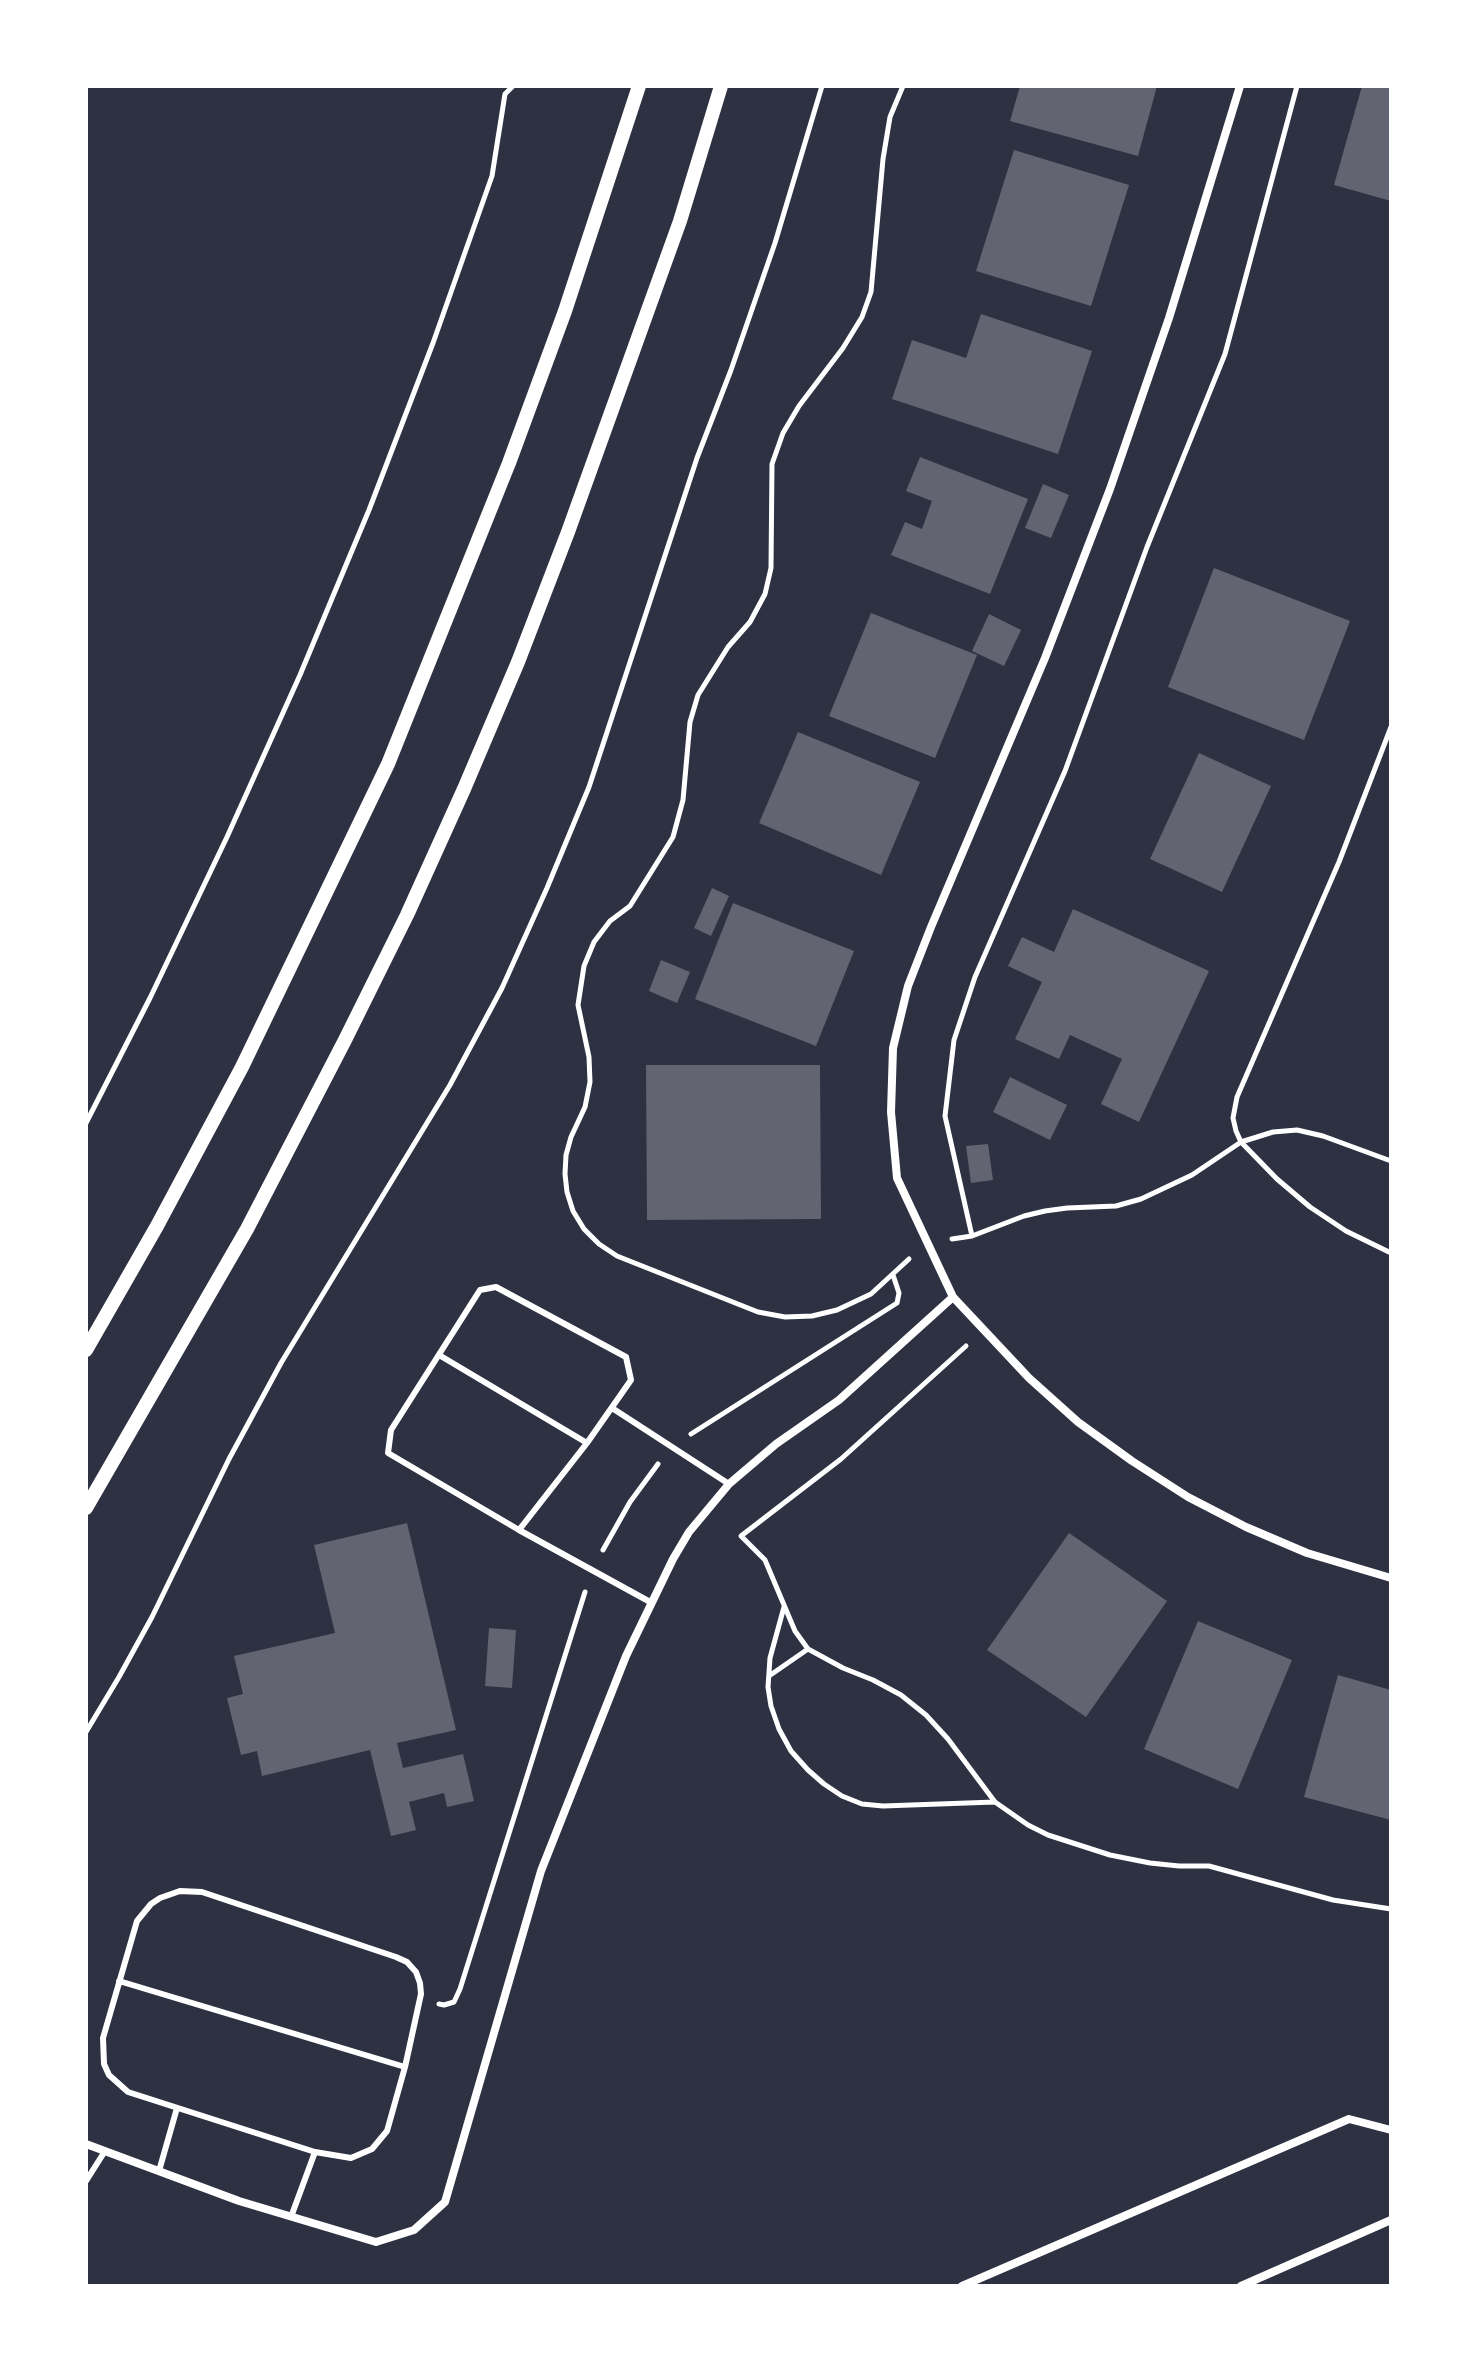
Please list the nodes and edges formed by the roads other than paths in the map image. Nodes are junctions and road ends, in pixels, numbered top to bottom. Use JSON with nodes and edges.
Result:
{"nodes":[{"id":1,"x":639,"y":86,"type":"edge"},
{"id":2,"x":721,"y":86,"type":"edge"},
{"id":3,"x":1240,"y":86,"type":"edge"},
{"id":4,"x":953,"y":1297,"type":"junction"},
{"id":5,"x":86,"y":1350,"type":"edge"},
{"id":6,"x":439,"y":1355,"type":"junction"},
{"id":7,"x":612,"y":1408,"type":"junction"},
{"id":8,"x":587,"y":1443,"type":"junction"},
{"id":9,"x":729,"y":1484,"type":"junction"},
{"id":10,"x":86,"y":1508,"type":"edge"},
{"id":11,"x":519,"y":1530,"type":"junction"},
{"id":12,"x":1391,"y":1578,"type":"edge"},
{"id":13,"x":652,"y":1603,"type":"junction"},
{"id":14,"x":119,"y":1981,"type":"junction"},
{"id":15,"x":405,"y":2067,"type":"junction"},
{"id":16,"x":177,"y":2108,"type":"junction"},
{"id":17,"x":1391,"y":2130,"type":"edge"},
{"id":18,"x":86,"y":2144,"type":"edge"},
{"id":19,"x":105,"y":2151,"type":"junction"},
{"id":20,"x":315,"y":2152,"type":"junction"},
{"id":21,"x":159,"y":2171,"type":"junction"},
{"id":22,"x":86,"y":2181,"type":"edge"},
{"id":23,"x":291,"y":2217,"type":"junction"},
{"id":24,"x":1391,"y":2220,"type":"edge"},
{"id":25,"x":962,"y":2286,"type":"edge"},
{"id":26,"x":1241,"y":2286,"type":"edge"}],
"edges":[{"from":1,"to":5,"type":"street"},
{"from":2,"to":10,"type":"street"},
{"from":3,"to":4,"type":"street"},
{"from":4,"to":9,"type":"street"},
{"from":4,"to":12,"type":"street"},
{"from":6,"to":7,"type":"lane"},
{"from":6,"to":8,"type":"lane"},
{"from":6,"to":11,"type":"lane"},
{"from":7,"to":8,"type":"lane"},
{"from":7,"to":9,"type":"lane"},
{"from":8,"to":11,"type":"lane"},
{"from":9,"to":13,"type":"street"},
{"from":11,"to":13,"type":"lane"},
{"from":13,"to":23,"type":"street"},
{"from":14,"to":15,"type":"lane"},
{"from":14,"to":15,"type":"lane"},
{"from":14,"to":16,"type":"lane"},
{"from":15,"to":20,"type":"lane"},
{"from":16,"to":20,"type":"lane"},
{"from":16,"to":21,"type":"lane"},
{"from":17,"to":25,"type":"street"},
{"from":18,"to":19,"type":"street"},
{"from":19,"to":21,"type":"street"},
{"from":19,"to":22,"type":"lane"},
{"from":20,"to":23,"type":"lane"},
{"from":21,"to":23,"type":"street"},
{"from":24,"to":26,"type":"street"}]}
